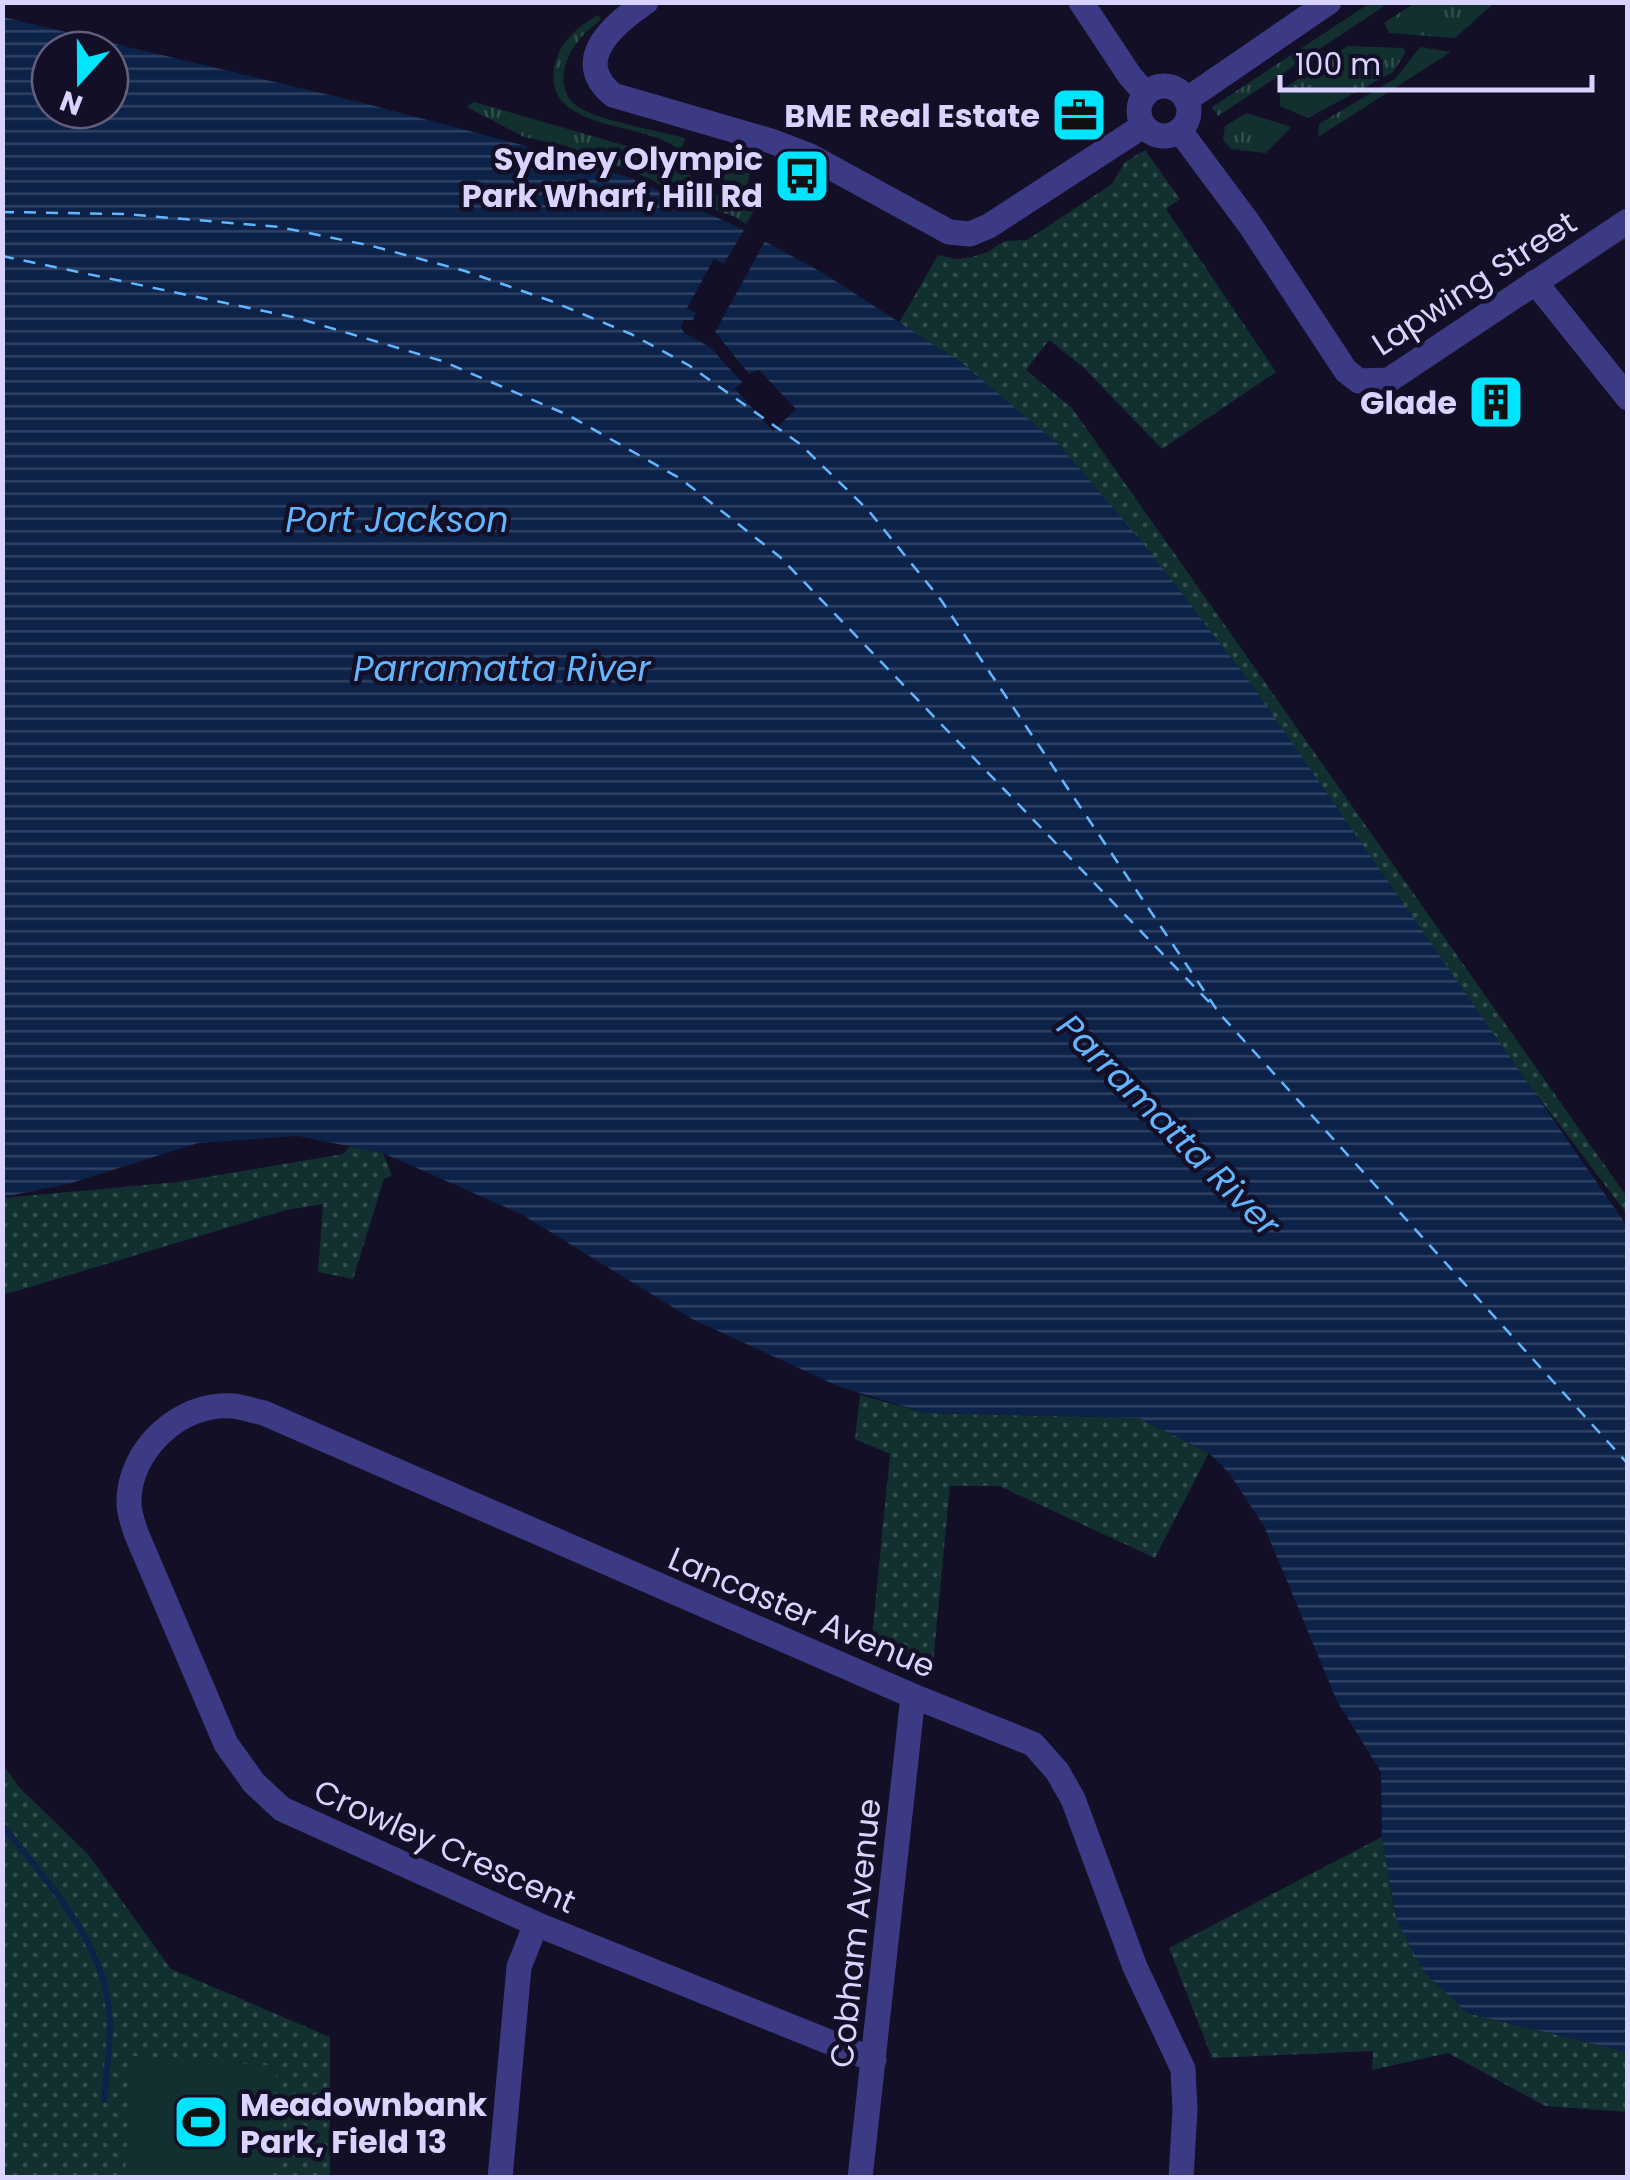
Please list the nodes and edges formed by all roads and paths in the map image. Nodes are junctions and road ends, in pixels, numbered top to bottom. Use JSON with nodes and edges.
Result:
{"nodes":[{"id":1,"x":646,"y":2,"type":"edge"},
{"id":2,"x":1081,"y":2,"type":"edge"},
{"id":3,"x":1330,"y":2,"type":"edge"},
{"id":4,"x":1146,"y":94,"type":"junction"},
{"id":5,"x":1186,"y":100,"type":"junction"},
{"id":6,"x":1143,"y":126,"type":"junction"},
{"id":7,"x":1180,"y":130,"type":"junction"},
{"id":8,"x":1628,"y":221,"type":"edge"},
{"id":9,"x":1535,"y":282,"type":"junction"},
{"id":10,"x":1628,"y":398,"type":"edge"},
{"id":11,"x":133,"y":1474,"type":"joint"},
{"id":12,"x":913,"y":1696,"type":"junction"},
{"id":13,"x":536,"y":1924,"type":"junction"},
{"id":14,"x":874,"y":2060,"type":"junction"},
{"id":15,"x":500,"y":2178,"type":"edge"},
{"id":16,"x":860,"y":2178,"type":"edge"},
{"id":17,"x":1181,"y":2178,"type":"edge"}],
"edges":[{"from":1,"to":6,"type":"street"},
{"from":2,"to":4,"type":"street"},
{"from":3,"to":5,"type":"street"},
{"from":4,"to":5,"type":"street"},
{"from":4,"to":6,"type":"street"},
{"from":5,"to":7,"type":"street"},
{"from":6,"to":7,"type":"street"},
{"from":7,"to":9,"type":"street","name":"Lapwing Street"},
{"from":8,"to":9,"type":"street","name":"Lapwing Street"},
{"from":9,"to":10,"type":"street"},
{"from":11,"to":12,"type":"street","name":"Lancaster Avenue"},
{"from":11,"to":13,"type":"street","name":"Crowley Crescent"},
{"from":12,"to":14,"type":"street","name":"Cobham Avenue"},
{"from":12,"to":17,"type":"street","name":"Lancaster Avenue"},
{"from":13,"to":14,"type":"street","name":"Crowley Crescent"},
{"from":13,"to":15,"type":"street"},
{"from":14,"to":16,"type":"street","name":"Cobham Avenue"}]}
